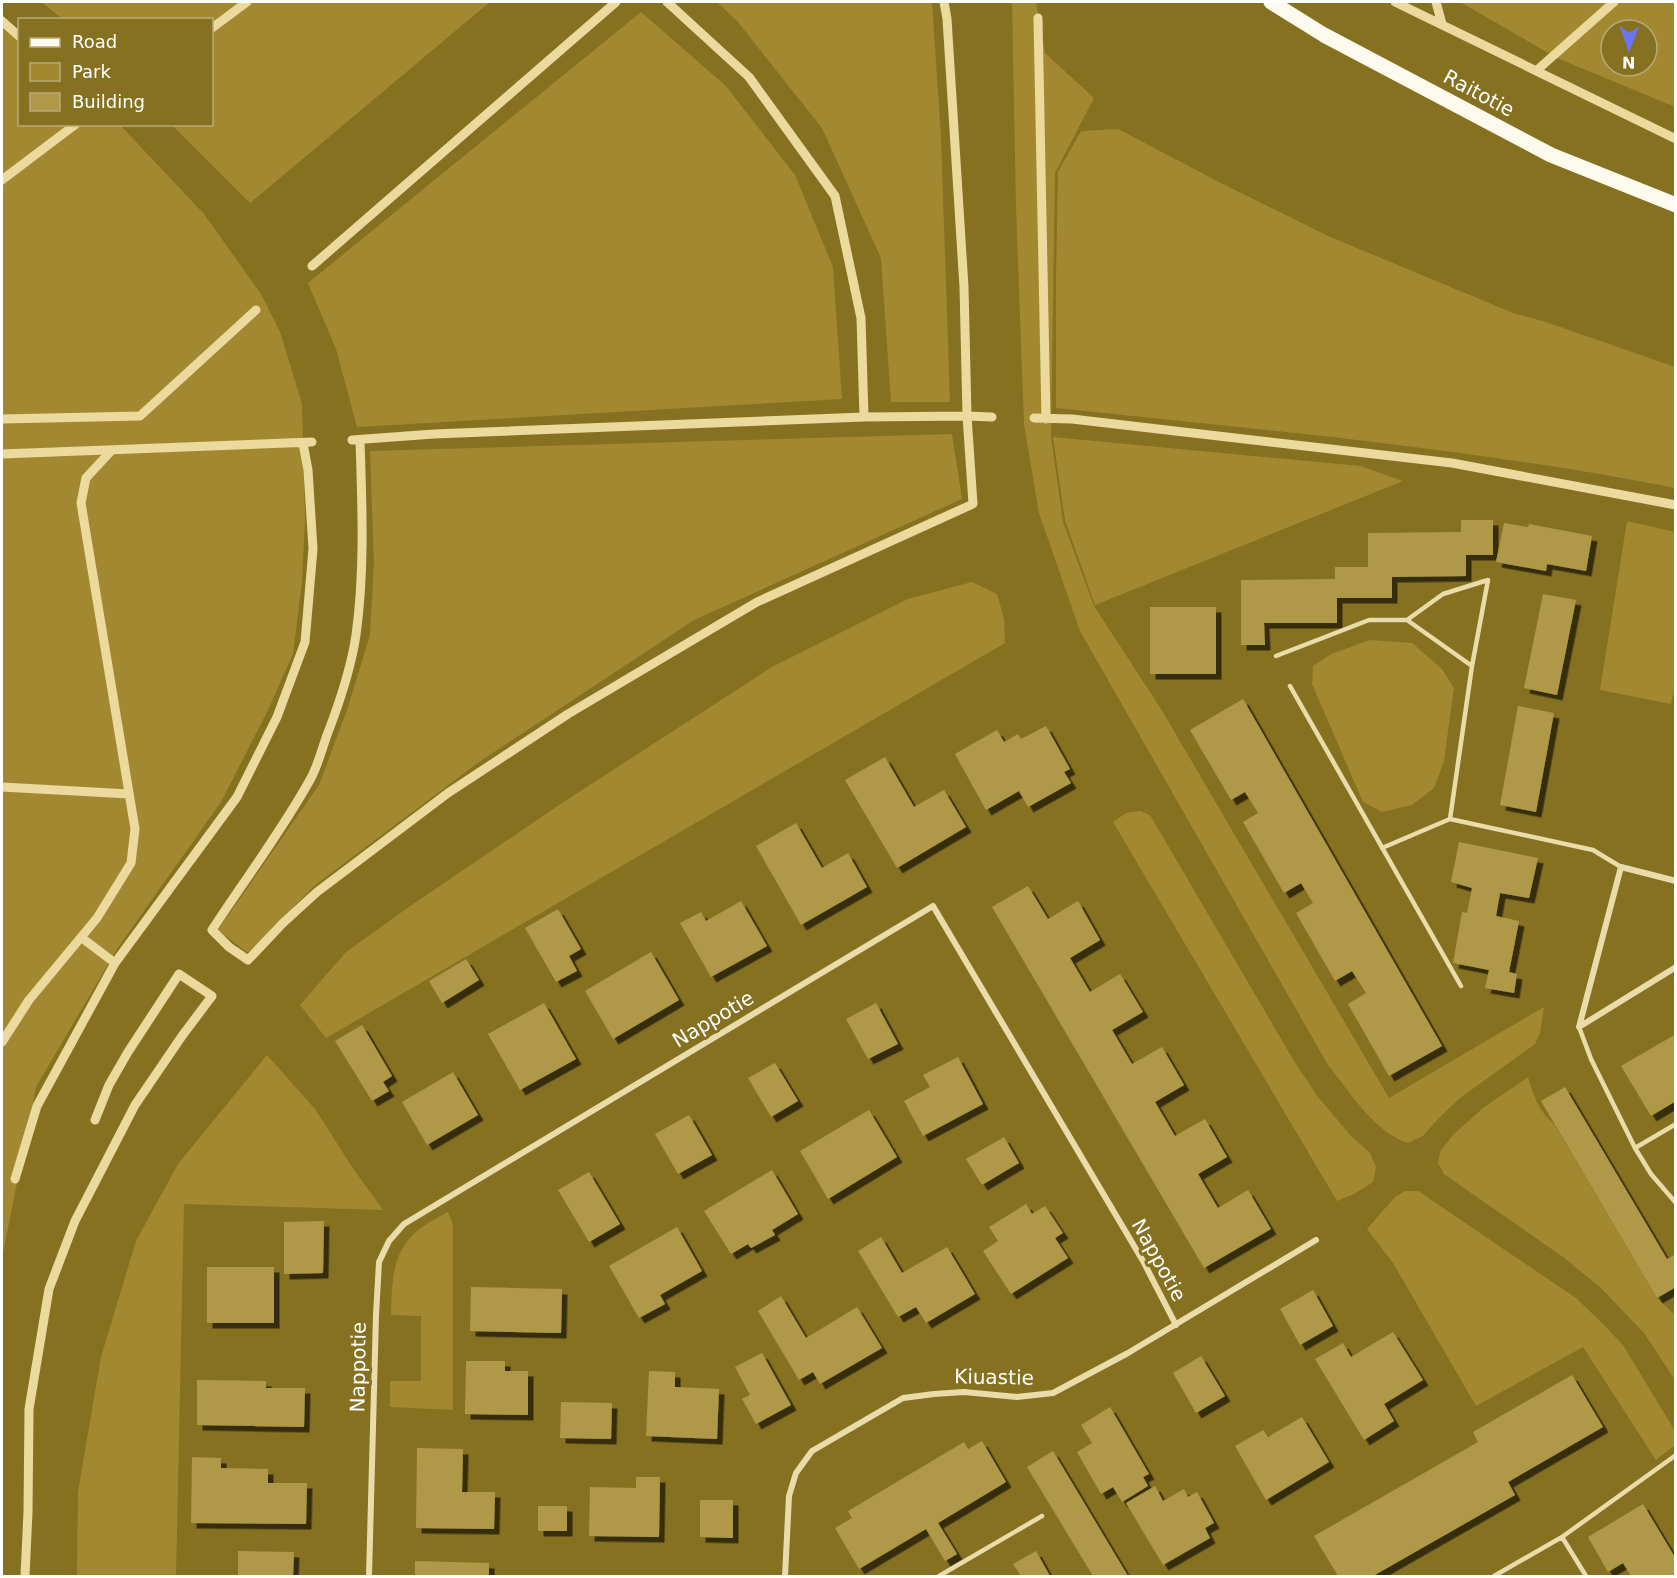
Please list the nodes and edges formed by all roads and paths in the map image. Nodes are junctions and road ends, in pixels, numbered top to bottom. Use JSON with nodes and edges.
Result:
{"nodes":[{"id":1,"x":1271,"y":2,"type":"edge"},
{"id":2,"x":1676,"y":205,"type":"edge"},
{"id":3,"x":1407,"y":620,"type":"junction"},
{"id":4,"x":1276,"y":656,"type":"dead end"},
{"id":5,"x":1472,"y":666,"type":"junction"},
{"id":6,"x":1290,"y":686,"type":"dead end"},
{"id":7,"x":1450,"y":819,"type":"junction"},
{"id":8,"x":1383,"y":848,"type":"junction"},
{"id":9,"x":1621,"y":867,"type":"junction"},
{"id":10,"x":1676,"y":881,"type":"edge"},
{"id":11,"x":1676,"y":967,"type":"edge"},
{"id":12,"x":1461,"y":986,"type":"dead end"},
{"id":13,"x":1579,"y":1027,"type":"junction"},
{"id":14,"x":1676,"y":1124,"type":"edge"},
{"id":15,"x":1635,"y":1148,"type":"junction"},
{"id":16,"x":1676,"y":1203,"type":"edge"},
{"id":17,"x":1316,"y":1240,"type":"dead end"},
{"id":18,"x":1176,"y":1325,"type":"junction"},
{"id":19,"x":1676,"y":1455,"type":"edge"},
{"id":20,"x":1042,"y":1516,"type":"dead end"},
{"id":21,"x":1562,"y":1537,"type":"junction"},
{"id":22,"x":369,"y":1576,"type":"edge"},
{"id":23,"x":784,"y":1576,"type":"edge"},
{"id":24,"x":939,"y":1576,"type":"edge"},
{"id":25,"x":1494,"y":1576,"type":"edge"},
{"id":26,"x":1586,"y":1576,"type":"edge"}],
"edges":[{"from":1,"to":2,"type":"main road","name":"Raitotie"},
{"from":3,"to":4,"type":"lane"},
{"from":3,"to":5,"type":"lane"},
{"from":3,"to":5,"type":"lane"},
{"from":5,"to":7,"type":"lane"},
{"from":6,"to":8,"type":"lane"},
{"from":7,"to":8,"type":"lane"},
{"from":7,"to":9,"type":"lane"},
{"from":8,"to":12,"type":"lane"},
{"from":9,"to":10,"type":"street"},
{"from":9,"to":13,"type":"street"},
{"from":11,"to":13,"type":"street"},
{"from":13,"to":15,"type":"lane"},
{"from":14,"to":15,"type":"lane"},
{"from":15,"to":16,"type":"lane"},
{"from":17,"to":18,"type":"street","name":"Kiuastie"},
{"from":18,"to":22,"type":"street","name":"Nappotie"},
{"from":18,"to":23,"type":"street","name":"Kiuastie"},
{"from":19,"to":21,"type":"lane"},
{"from":20,"to":24,"type":"lane"},
{"from":21,"to":25,"type":"lane"},
{"from":21,"to":26,"type":"lane"}]}
